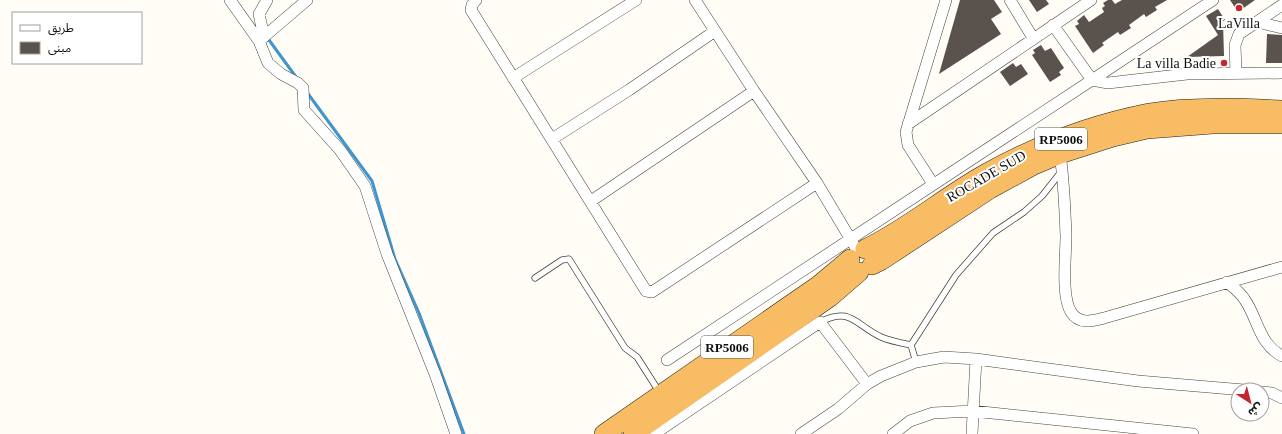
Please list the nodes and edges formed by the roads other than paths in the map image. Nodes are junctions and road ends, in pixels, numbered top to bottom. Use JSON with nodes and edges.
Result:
{"nodes":[{"id":1,"x":230,"y":0,"type":"edge"},
{"id":2,"x":267,"y":0,"type":"edge"},
{"id":3,"x":307,"y":0,"type":"edge"},
{"id":4,"x":476,"y":0,"type":"edge"},
{"id":5,"x":636,"y":0,"type":"edge"},
{"id":6,"x":695,"y":0,"type":"edge"},
{"id":7,"x":946,"y":0,"type":"edge"},
{"id":8,"x":1010,"y":0,"type":"edge"},
{"id":9,"x":1091,"y":0,"type":"edge"},
{"id":10,"x":1213,"y":0,"type":"edge"},
{"id":11,"x":1282,"y":5,"type":"edge"},
{"id":12,"x":1261,"y":19,"type":"junction"},
{"id":13,"x":1053,"y":25,"type":"junction"},
{"id":14,"x":1282,"y":28,"type":"edge"},
{"id":15,"x":715,"y":31,"type":"junction"},
{"id":16,"x":1033,"y":38,"type":"junction"},
{"id":17,"x":261,"y":39,"type":"junction"},
{"id":18,"x":1236,"y":73,"type":"junction"},
{"id":19,"x":1282,"y":73,"type":"edge"},
{"id":20,"x":513,"y":78,"type":"junction"},
{"id":21,"x":1092,"y":80,"type":"junction"},
{"id":22,"x":754,"y":91,"type":"junction"},
{"id":23,"x":1282,"y":110,"type":"edge"},
{"id":24,"x":908,"y":124,"type":"junction"},
{"id":25,"x":1282,"y":124,"type":"edge"},
{"id":26,"x":552,"y":139,"type":"junction"},
{"id":27,"x":1061,"y":162,"type":"junction"},
{"id":28,"x":817,"y":184,"type":"junction"},
{"id":29,"x":933,"y":184,"type":"junction"},
{"id":30,"x":591,"y":201,"type":"junction"},
{"id":31,"x":859,"y":255,"type":"junction"},
{"id":32,"x":1282,"y":267,"type":"edge"},
{"id":33,"x":535,"y":278,"type":"dead end"},
{"id":34,"x":1227,"y":282,"type":"junction"},
{"id":35,"x":820,"y":322,"type":"junction"},
{"id":36,"x":911,"y":345,"type":"junction"},
{"id":37,"x":1282,"y":356,"type":"edge"},
{"id":38,"x":976,"y":359,"type":"junction"},
{"id":39,"x":667,"y":360,"type":"dead end"},
{"id":40,"x":916,"y":362,"type":"junction"},
{"id":41,"x":867,"y":384,"type":"junction"},
{"id":42,"x":1230,"y":389,"type":"edge"},
{"id":43,"x":1270,"y":392,"type":"edge"},
{"id":44,"x":660,"y":393,"type":"junction"},
{"id":45,"x":1282,"y":398,"type":"edge"},
{"id":46,"x":973,"y":411,"type":"junction"},
{"id":47,"x":456,"y":434,"type":"edge"},
{"id":48,"x":604,"y":434,"type":"edge"},
{"id":49,"x":633,"y":434,"type":"edge"},
{"id":50,"x":655,"y":434,"type":"edge"},
{"id":51,"x":802,"y":434,"type":"edge"},
{"id":52,"x":894,"y":434,"type":"edge"},
{"id":53,"x":972,"y":434,"type":"edge"},
{"id":54,"x":1193,"y":434,"type":"edge"}],
"edges":[{"from":1,"to":17,"type":"street"},
{"from":2,"to":17,"type":"street"},
{"from":3,"to":17,"type":"street"},
{"from":4,"to":20,"type":"street"},
{"from":5,"to":20,"type":"street"},
{"from":6,"to":15,"type":"street"},
{"from":7,"to":24,"type":"street"},
{"from":8,"to":16,"type":"street"},
{"from":9,"to":13,"type":"street"},
{"from":10,"to":21,"type":"street"},
{"from":11,"to":12,"type":"street"},
{"from":12,"to":14,"type":"street"},
{"from":12,"to":18,"type":"street"},
{"from":13,"to":16,"type":"street"},
{"from":13,"to":21,"type":"street"},
{"from":15,"to":22,"type":"street"},
{"from":15,"to":26,"type":"street"},
{"from":16,"to":24,"type":"street"},
{"from":17,"to":47,"type":"street"},
{"from":18,"to":19,"type":"street"},
{"from":18,"to":21,"type":"street"},
{"from":20,"to":26,"type":"street"},
{"from":21,"to":29,"type":"street"},
{"from":22,"to":28,"type":"street"},
{"from":22,"to":30,"type":"street"},
{"from":23,"to":31,"type":"highway","name":"ROCADE SUD","number":"RP5006"},
{"from":24,"to":29,"type":"street"},
{"from":25,"to":27,"type":"highway","name":"ROCADE SUD","number":"RP5006"},
{"from":26,"to":30,"type":"street"},
{"from":27,"to":31,"type":"highway","name":"ROCADE SUD","number":"RP5006"},
{"from":27,"to":34,"type":"street"},
{"from":27,"to":36,"type":"lane"},
{"from":28,"to":30,"type":"street"},
{"from":28,"to":31,"type":"street"},
{"from":29,"to":31,"type":"street"},
{"from":31,"to":39,"type":"street"},
{"from":31,"to":44,"type":"highway","name":"ROCADE SUD","number":"RP5006"},
{"from":31,"to":49,"type":"highway","name":"ROCADE SUD","number":"RP5006"},
{"from":32,"to":34,"type":"street"},
{"from":33,"to":44,"type":"lane"},
{"from":34,"to":37,"type":"street"},
{"from":35,"to":36,"type":"lane"},
{"from":35,"to":41,"type":"street"},
{"from":35,"to":50,"type":"street"},
{"from":36,"to":40,"type":"lane"},
{"from":38,"to":40,"type":"street"},
{"from":38,"to":42,"type":"street"},
{"from":38,"to":46,"type":"street"},
{"from":40,"to":41,"type":"street"},
{"from":41,"to":51,"type":"street"},
{"from":43,"to":45,"type":"street"},
{"from":44,"to":48,"type":"highway","name":"ROCADE SUD","number":"RP5006"},
{"from":46,"to":52,"type":"street"},
{"from":46,"to":53,"type":"street"},
{"from":46,"to":54,"type":"street"}]}
